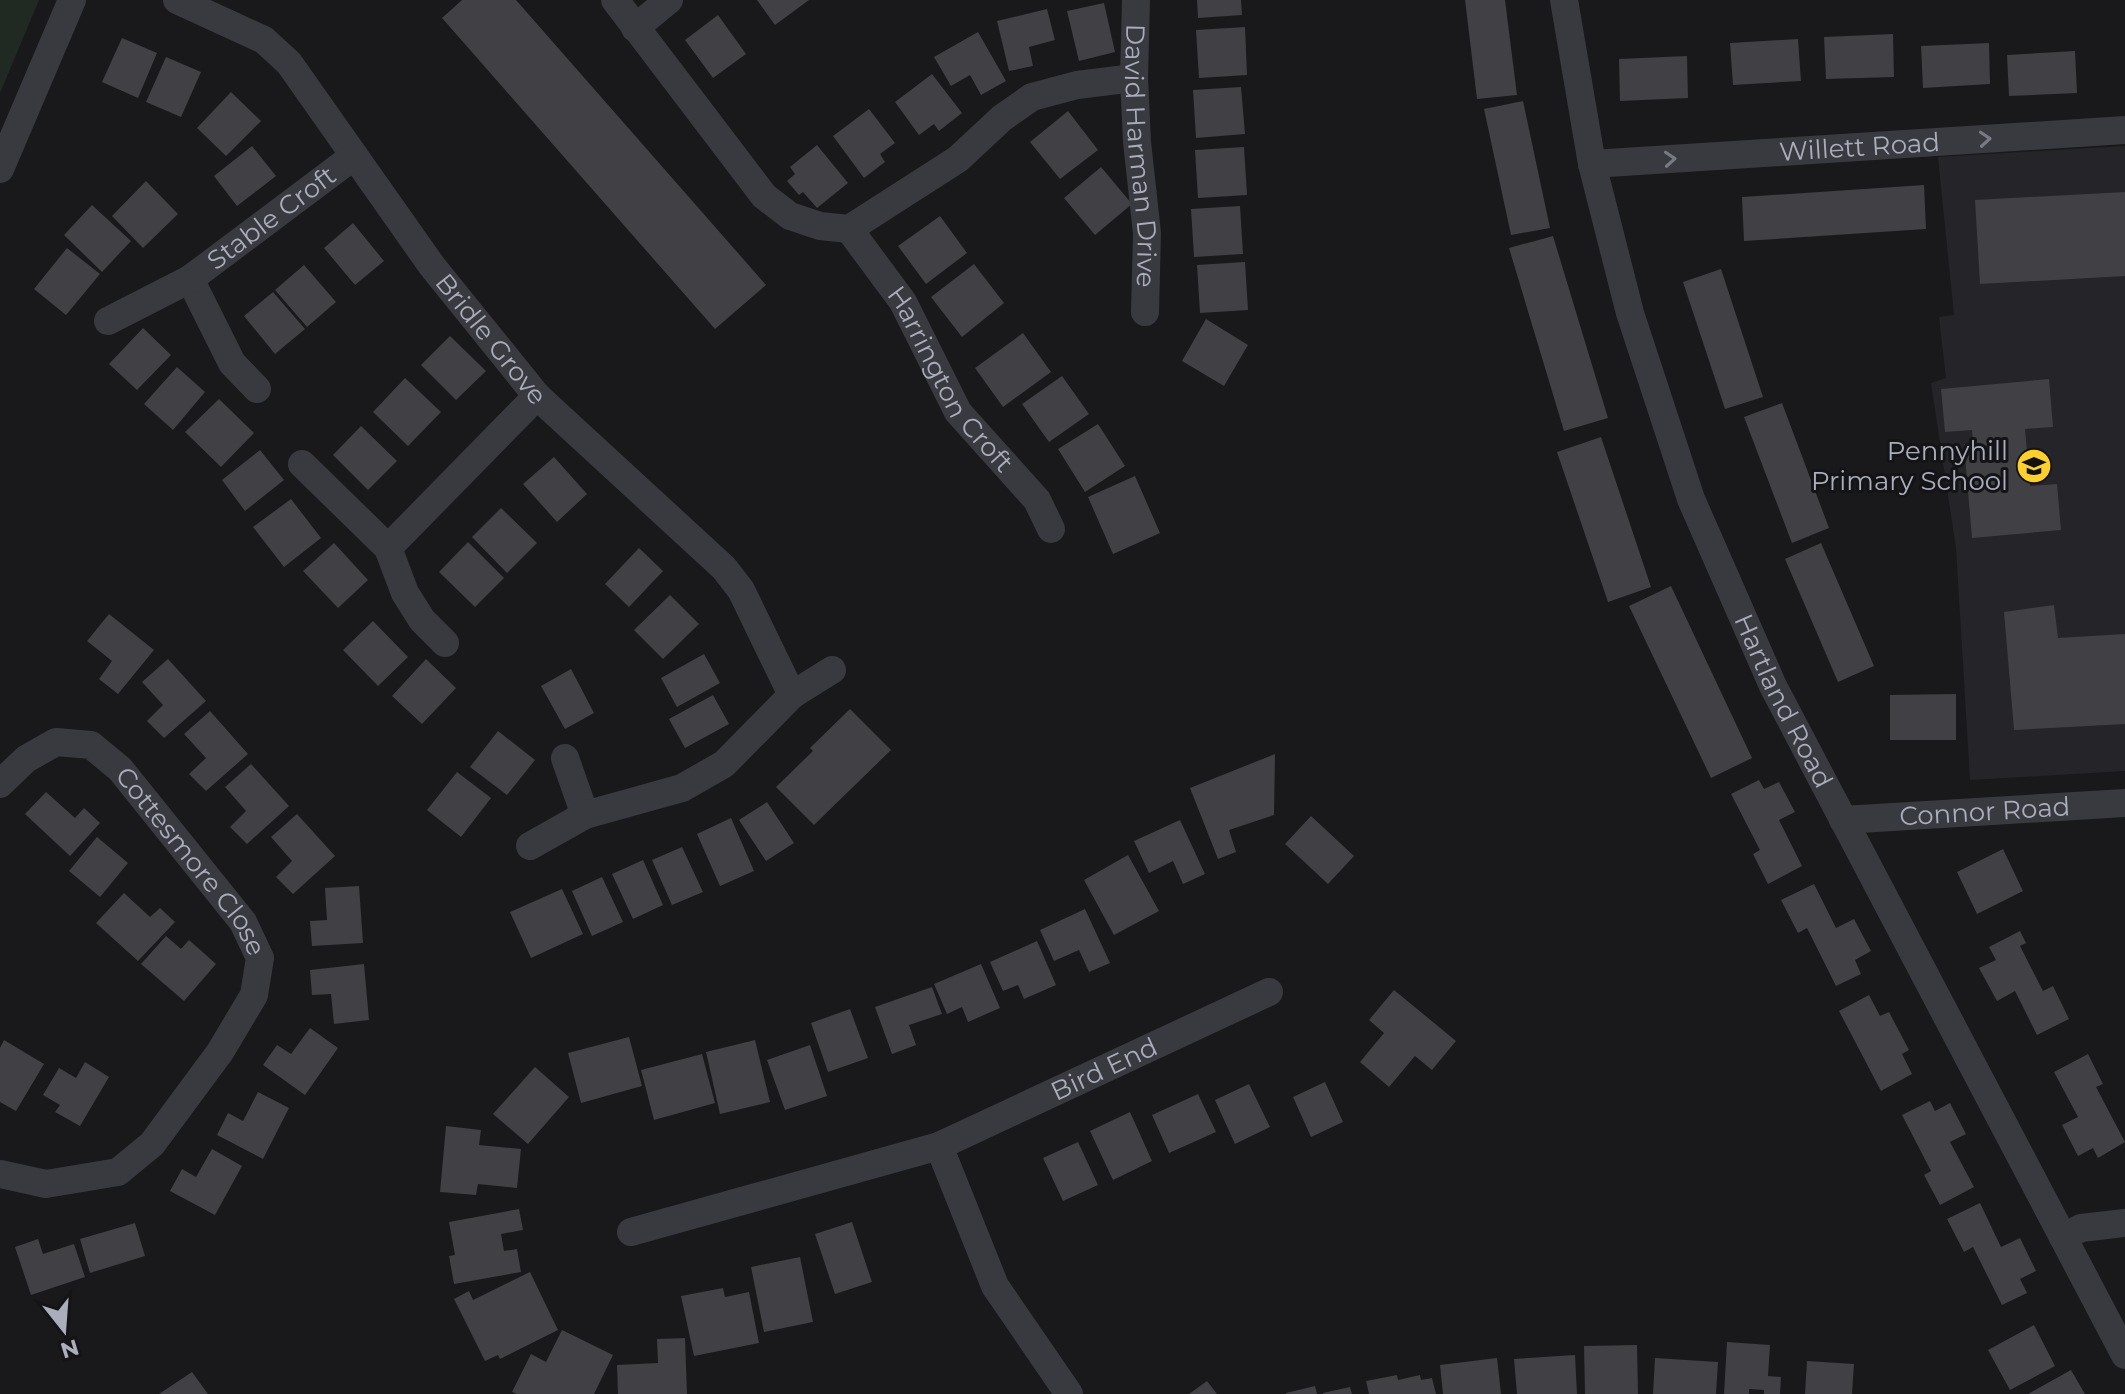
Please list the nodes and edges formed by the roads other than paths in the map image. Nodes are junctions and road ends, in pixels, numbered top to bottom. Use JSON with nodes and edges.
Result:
{"nodes":[{"id":1,"x":72,"y":0,"type":"edge"},
{"id":2,"x":177,"y":0,"type":"edge"},
{"id":3,"x":615,"y":0,"type":"edge"},
{"id":4,"x":669,"y":0,"type":"edge"},
{"id":5,"x":1136,"y":0,"type":"edge"},
{"id":6,"x":1564,"y":0,"type":"edge"},
{"id":7,"x":635,"y":28,"type":"junction"},
{"id":8,"x":1134,"y":78,"type":"junction"},
{"id":9,"x":2125,"y":130,"type":"edge"},
{"id":10,"x":354,"y":156,"type":"junction"},
{"id":11,"x":1592,"y":164,"type":"junction"},
{"id":12,"x":0,"y":169,"type":"edge"},
{"id":13,"x":849,"y":229,"type":"junction"},
{"id":14,"x":190,"y":279,"type":"junction"},
{"id":15,"x":1145,"y":312,"type":"dead end"},
{"id":16,"x":108,"y":321,"type":"dead end"},
{"id":17,"x":257,"y":389,"type":"dead end"},
{"id":18,"x":537,"y":396,"type":"junction"},
{"id":19,"x":302,"y":464,"type":"dead end"},
{"id":20,"x":1051,"y":529,"type":"dead end"},
{"id":21,"x":388,"y":548,"type":"junction"},
{"id":22,"x":445,"y":643,"type":"dead end"},
{"id":23,"x":832,"y":670,"type":"dead end"},
{"id":24,"x":792,"y":695,"type":"junction"},
{"id":25,"x":565,"y":758,"type":"dead end"},
{"id":26,"x":0,"y":784,"type":"edge"},
{"id":27,"x":2125,"y":803,"type":"edge"},
{"id":28,"x":585,"y":815,"type":"junction"},
{"id":29,"x":1843,"y":820,"type":"junction"},
{"id":30,"x":530,"y":846,"type":"dead end"},
{"id":31,"x":1269,"y":992,"type":"dead end"},
{"id":32,"x":939,"y":1146,"type":"junction"},
{"id":33,"x":0,"y":1174,"type":"edge"},
{"id":34,"x":2125,"y":1223,"type":"edge"},
{"id":35,"x":631,"y":1232,"type":"dead end"},
{"id":36,"x":2063,"y":1237,"type":"junction"},
{"id":37,"x":2125,"y":1355,"type":"edge"},
{"id":38,"x":1069,"y":1394,"type":"edge"}],
"edges":[{"from":1,"to":12,"type":"street"},
{"from":2,"to":10,"type":"street","name":"Bridle Grove"},
{"from":3,"to":7,"type":"street"},
{"from":4,"to":7,"type":"street"},
{"from":5,"to":8,"type":"street","name":"David Harman Drive"},
{"from":6,"to":11,"type":"street","name":"Hartland Road"},
{"from":7,"to":13,"type":"street"},
{"from":8,"to":13,"type":"street"},
{"from":8,"to":15,"type":"street","name":"David Harman Drive"},
{"from":11,"to":9,"type":"street","name":"Willett Road","one_way":true},
{"from":10,"to":14,"type":"street","name":"Stable Croft"},
{"from":10,"to":18,"type":"street","name":"Bridle Grove"},
{"from":11,"to":29,"type":"street","name":"Hartland Road"},
{"from":13,"to":20,"type":"street","name":"Harrington Croft"},
{"from":14,"to":16,"type":"street","name":"Stable Croft"},
{"from":14,"to":17,"type":"street","name":"Stable Croft"},
{"from":18,"to":21,"type":"street"},
{"from":18,"to":24,"type":"street","name":"Bridle Grove"},
{"from":19,"to":21,"type":"street"},
{"from":21,"to":22,"type":"street"},
{"from":23,"to":24,"type":"street"},
{"from":24,"to":28,"type":"street"},
{"from":25,"to":28,"type":"street"},
{"from":26,"to":33,"type":"street","name":"Cottesmore Close"},
{"from":27,"to":29,"type":"street","name":"Connor Road"},
{"from":28,"to":30,"type":"street"},
{"from":29,"to":36,"type":"street","name":"Hartland Road"},
{"from":31,"to":32,"type":"street","name":"Bird End"},
{"from":32,"to":35,"type":"street","name":"Bird End"},
{"from":32,"to":38,"type":"street"},
{"from":34,"to":36,"type":"street"},
{"from":36,"to":37,"type":"street","name":"Hartland Road"}]}
